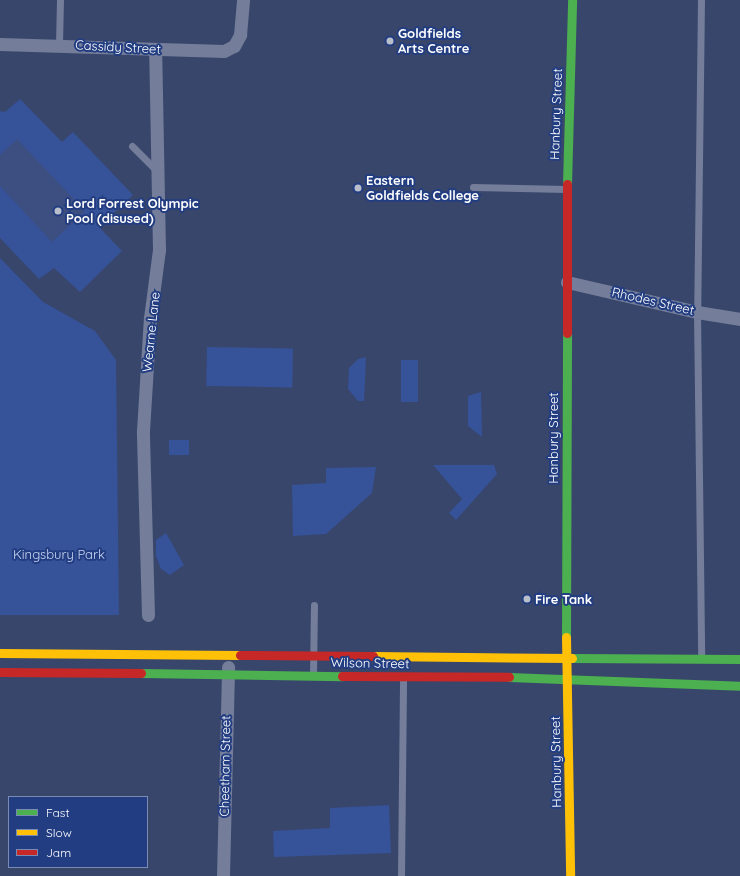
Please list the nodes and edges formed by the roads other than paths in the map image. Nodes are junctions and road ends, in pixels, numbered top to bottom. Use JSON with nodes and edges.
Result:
{"nodes":[{"id":1,"x":60,"y":0,"type":"edge"},
{"id":2,"x":242,"y":0,"type":"edge"},
{"id":3,"x":572,"y":0,"type":"edge"},
{"id":4,"x":701,"y":0,"type":"edge"},
{"id":5,"x":0,"y":44,"type":"edge"},
{"id":6,"x":59,"y":44,"type":"junction"},
{"id":7,"x":155,"y":49,"type":"junction"},
{"id":8,"x":132,"y":146,"type":"dead end"},
{"id":9,"x":157,"y":171,"type":"junction"},
{"id":10,"x":473,"y":187,"type":"dead end"},
{"id":11,"x":567,"y":189,"type":"junction"},
{"id":12,"x":566,"y":282,"type":"junction"},
{"id":13,"x":697,"y":312,"type":"junction"},
{"id":14,"x":740,"y":318,"type":"edge"},
{"id":15,"x":314,"y":605,"type":"dead end"},
{"id":16,"x":148,"y":615,"type":"dead end"},
{"id":17,"x":0,"y":653,"type":"edge"},
{"id":18,"x":228,"y":655,"type":"junction"},
{"id":19,"x":314,"y":657,"type":"junction"},
{"id":20,"x":701,"y":658,"type":"junction"},
{"id":21,"x":568,"y":659,"type":"junction"},
{"id":22,"x":740,"y":659,"type":"edge"},
{"id":23,"x":0,"y":672,"type":"edge"},
{"id":24,"x":227,"y":673,"type":"junction"},
{"id":25,"x":313,"y":675,"type":"junction"},
{"id":26,"x":403,"y":677,"type":"junction"},
{"id":27,"x":568,"y":678,"type":"junction"},
{"id":28,"x":740,"y":686,"type":"edge"},
{"id":29,"x":223,"y":876,"type":"edge"},
{"id":30,"x":400,"y":876,"type":"edge"},
{"id":31,"x":570,"y":876,"type":"edge"}],
"edges":[{"from":1,"to":6,"type":"lane"},
{"from":2,"to":7,"type":"street","name":"Cassidy Street"},
{"from":3,"to":11,"type":"street","name":"Hanbury Street"},
{"from":4,"to":13,"type":"lane"},
{"from":5,"to":6,"type":"street","name":"Cassidy Street"},
{"from":6,"to":7,"type":"street","name":"Cassidy Street"},
{"from":7,"to":9,"type":"street","name":"Wearne Lane"},
{"from":8,"to":9,"type":"lane"},
{"from":9,"to":16,"type":"street","name":"Wearne Lane"},
{"from":10,"to":11,"type":"lane"},
{"from":11,"to":12,"type":"street","name":"Hanbury Street"},
{"from":12,"to":13,"type":"street","name":"Rhodes Street"},
{"from":12,"to":21,"type":"street","name":"Hanbury Street"},
{"from":13,"to":14,"type":"street","name":"Rhodes Street"},
{"from":13,"to":20,"type":"lane"},
{"from":15,"to":19,"type":"lane"},
{"from":17,"to":18,"type":"street","name":"Wilson Street"},
{"from":18,"to":19,"type":"street","name":"Wilson Street"},
{"from":18,"to":24,"type":"street","name":"Cheetham Street"},
{"from":19,"to":21,"type":"street","name":"Wilson Street"},
{"from":19,"to":25,"type":"lane"},
{"from":20,"to":21,"type":"street","name":"Wilson Street"},
{"from":20,"to":22,"type":"street","name":"Wilson Street"},
{"from":21,"to":27,"type":"street","name":"Hanbury Street"},
{"from":23,"to":24,"type":"street","name":"Wilson Street"},
{"from":24,"to":25,"type":"street","name":"Wilson Street"},
{"from":24,"to":29,"type":"street","name":"Cheetham Street"},
{"from":25,"to":26,"type":"street","name":"Wilson Street"},
{"from":26,"to":27,"type":"street","name":"Wilson Street"},
{"from":26,"to":30,"type":"lane"},
{"from":27,"to":28,"type":"street","name":"Wilson Street"},
{"from":27,"to":31,"type":"street","name":"Hanbury Street"}]}
